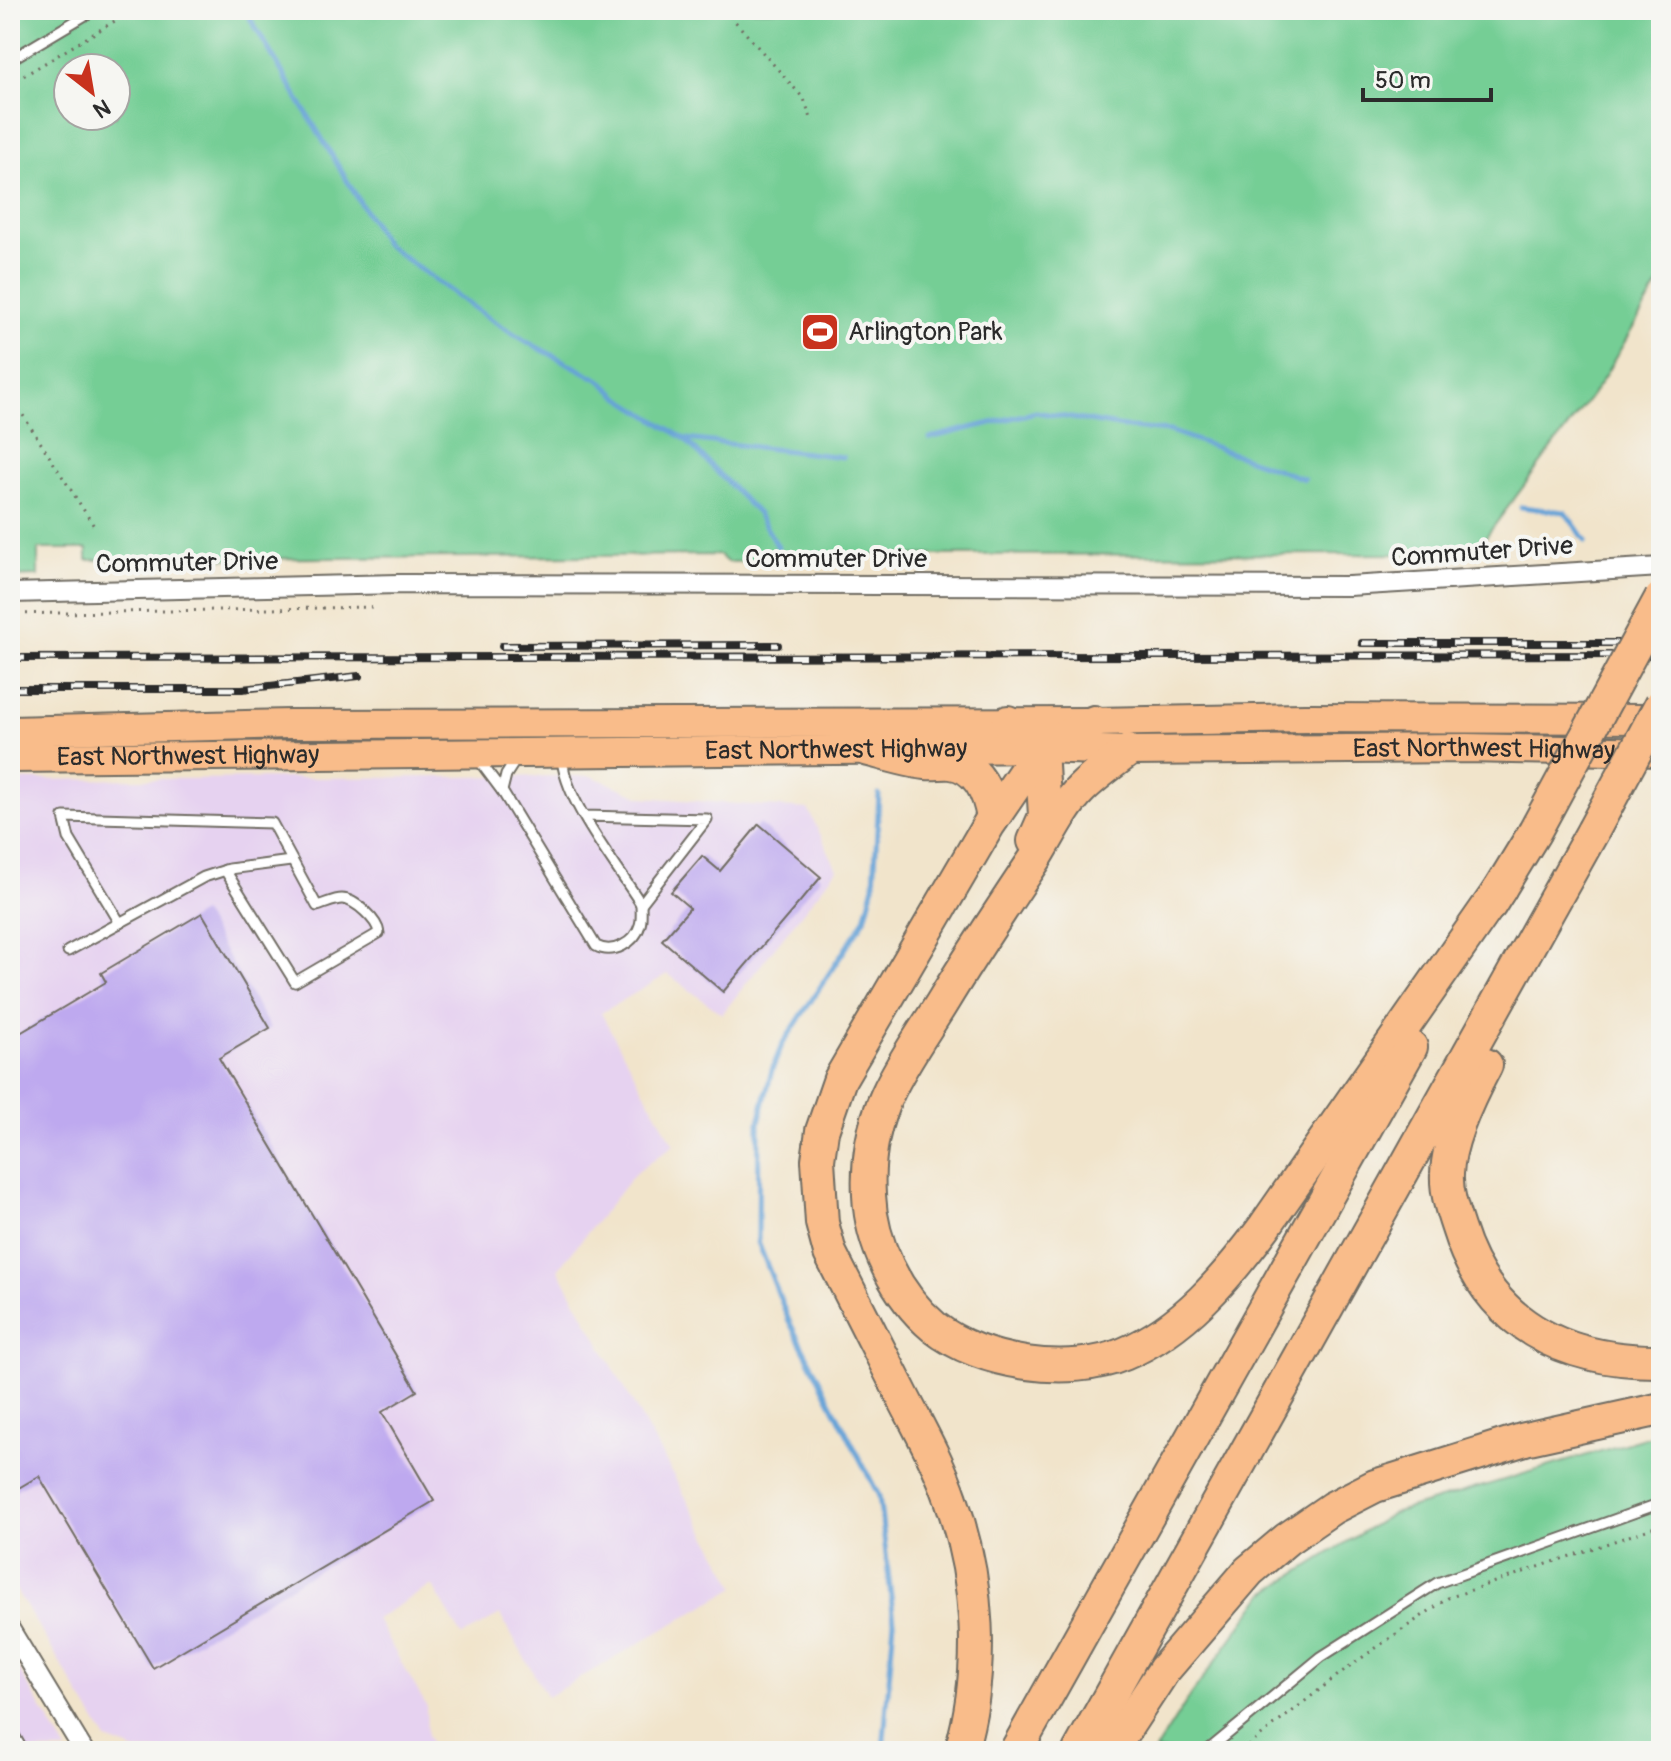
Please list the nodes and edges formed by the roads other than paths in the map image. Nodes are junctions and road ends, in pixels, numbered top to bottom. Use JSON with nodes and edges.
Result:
{"nodes":[{"id":1,"x":94,"y":10,"type":"edge"},
{"id":2,"x":10,"y":60,"type":"edge"},
{"id":3,"x":1661,"y":567,"type":"edge"},
{"id":4,"x":10,"y":593,"type":"edge"},
{"id":5,"x":1661,"y":598,"type":"edge"},
{"id":6,"x":1661,"y":704,"type":"edge"},
{"id":7,"x":1661,"y":719,"type":"edge"},
{"id":8,"x":1008,"y":722,"type":"junction"},
{"id":9,"x":1094,"y":722,"type":"junction"},
{"id":10,"x":574,"y":724,"type":"junction"},
{"id":11,"x":10,"y":731,"type":"edge"},
{"id":12,"x":1041,"y":748,"type":"junction"},
{"id":13,"x":866,"y":749,"type":"junction"},
{"id":14,"x":1128,"y":751,"type":"junction"},
{"id":15,"x":562,"y":752,"type":"junction"},
{"id":16,"x":1661,"y":752,"type":"edge"},
{"id":17,"x":474,"y":753,"type":"junction"},
{"id":18,"x":522,"y":753,"type":"junction"},
{"id":19,"x":10,"y":758,"type":"edge"},
{"id":20,"x":502,"y":791,"type":"junction"},
{"id":21,"x":584,"y":816,"type":"junction"},
{"id":22,"x":993,"y":818,"type":"junction"},
{"id":23,"x":291,"y":861,"type":"junction"},
{"id":24,"x":225,"y":870,"type":"junction"},
{"id":25,"x":1566,"y":879,"type":"junction"},
{"id":26,"x":1500,"y":889,"type":"junction"},
{"id":27,"x":641,"y":904,"type":"junction"},
{"id":28,"x":1002,"y":904,"type":"junction"},
{"id":29,"x":120,"y":923,"type":"junction"},
{"id":30,"x":68,"y":951,"type":"dead end"},
{"id":31,"x":1661,"y":1361,"type":"edge"},
{"id":32,"x":1661,"y":1409,"type":"edge"},
{"id":33,"x":1661,"y":1503,"type":"edge"},
{"id":34,"x":10,"y":1629,"type":"edge"},
{"id":35,"x":10,"y":1728,"type":"edge"},
{"id":36,"x":23,"y":1751,"type":"edge"},
{"id":37,"x":84,"y":1751,"type":"edge"},
{"id":38,"x":961,"y":1751,"type":"edge"},
{"id":39,"x":1016,"y":1751,"type":"edge"},
{"id":40,"x":1079,"y":1751,"type":"edge"},
{"id":41,"x":1111,"y":1751,"type":"edge"},
{"id":42,"x":1207,"y":1751,"type":"edge"}],
"edges":[{"from":1,"to":2,"type":"lane"},
{"from":3,"to":4,"type":"street","name":"Commuter Drive"},
{"from":5,"to":26,"type":"highway","bridge":true},
{"from":6,"to":25,"type":"highway","bridge":true},
{"from":7,"to":9,"type":"main road","name":"East Northwest Highway"},
{"from":8,"to":9,"type":"main road","name":"East Northwest Highway"},
{"from":8,"to":10,"type":"main road","name":"East Northwest Highway"},
{"from":8,"to":12,"type":"highway"},
{"from":9,"to":12,"type":"highway"},
{"from":10,"to":11,"type":"main road","name":"East Northwest Highway"},
{"from":10,"to":15,"type":"main road"},
{"from":12,"to":13,"type":"main road","name":"East Northwest Highway"},
{"from":12,"to":14,"type":"main road","name":"East Northwest Highway"},
{"from":12,"to":22,"type":"highway"},
{"from":12,"to":28,"type":"highway"},
{"from":13,"to":15,"type":"main road","name":"East Northwest Highway"},
{"from":13,"to":22,"type":"highway"},
{"from":14,"to":16,"type":"main road","name":"East Northwest Highway"},
{"from":14,"to":28,"type":"highway"},
{"from":15,"to":18,"type":"main road","name":"East Northwest Highway"},
{"from":15,"to":21,"type":"lane"},
{"from":17,"to":18,"type":"main road","name":"East Northwest Highway"},
{"from":17,"to":19,"type":"main road","name":"East Northwest Highway"},
{"from":17,"to":20,"type":"lane"},
{"from":18,"to":20,"type":"lane"},
{"from":20,"to":27,"type":"lane"},
{"from":21,"to":27,"type":"lane"},
{"from":21,"to":27,"type":"lane"},
{"from":22,"to":38,"type":"highway"},
{"from":23,"to":24,"type":"lane"},
{"from":23,"to":24,"type":"lane"},
{"from":23,"to":29,"type":"lane"},
{"from":24,"to":29,"type":"lane"},
{"from":25,"to":31,"type":"highway"},
{"from":25,"to":40,"type":"highway"},
{"from":26,"to":28,"type":"highway"},
{"from":26,"to":39,"type":"highway"},
{"from":29,"to":30,"type":"lane"},
{"from":32,"to":41,"type":"highway"},
{"from":33,"to":42,"type":"lane"},
{"from":34,"to":37,"type":"street"},
{"from":35,"to":36,"type":"lane"}]}
